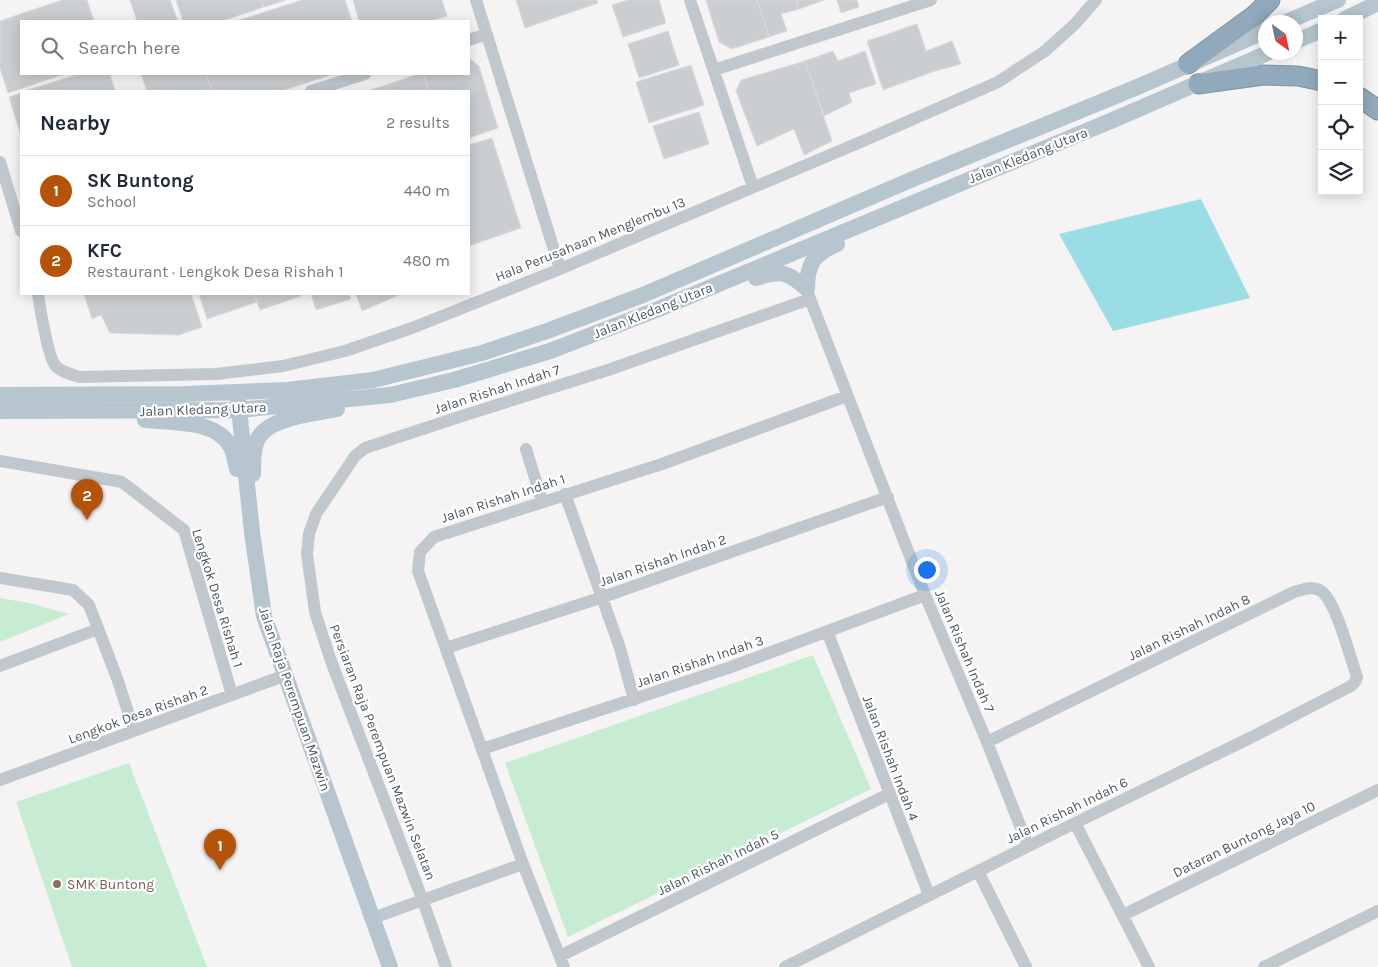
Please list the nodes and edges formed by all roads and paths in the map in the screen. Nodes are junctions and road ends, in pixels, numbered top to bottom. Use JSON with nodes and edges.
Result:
{"nodes":[{"id":1,"x":476,"y":0,"type":"edge"},
{"id":2,"x":690,"y":0,"type":"edge"},
{"id":3,"x":932,"y":0,"type":"edge"},
{"id":4,"x":1096,"y":0,"type":"edge"},
{"id":5,"x":1270,"y":0,"type":"edge"},
{"id":6,"x":1338,"y":0,"type":"edge"},
{"id":7,"x":1378,"y":3,"type":"edge"},
{"id":8,"x":1303,"y":15,"type":"edge"},
{"id":9,"x":1353,"y":15,"type":"edge"},
{"id":10,"x":1318,"y":32,"type":"edge"},
{"id":11,"x":488,"y":34,"type":"junction"},
{"id":12,"x":1258,"y":34,"type":"edge"},
{"id":13,"x":1303,"y":38,"type":"edge"},
{"id":14,"x":470,"y":40,"type":"edge"},
{"id":15,"x":1258,"y":57,"type":"edge"},
{"id":16,"x":1188,"y":64,"type":"junction"},
{"id":17,"x":714,"y":70,"type":"junction"},
{"id":18,"x":362,"y":75,"type":"edge"},
{"id":19,"x":1318,"y":80,"type":"edge"},
{"id":20,"x":1198,"y":84,"type":"junction"},
{"id":21,"x":314,"y":90,"type":"edge"},
{"id":22,"x":1363,"y":100,"type":"edge"},
{"id":23,"x":1378,"y":110,"type":"edge"},
{"id":24,"x":0,"y":162,"type":"edge"},
{"id":25,"x":983,"y":174,"type":"junction"},
{"id":26,"x":15,"y":187,"type":"edge"},
{"id":27,"x":753,"y":187,"type":"junction"},
{"id":28,"x":20,"y":224,"type":"edge"},
{"id":29,"x":560,"y":269,"type":"junction"},
{"id":30,"x":808,"y":294,"type":"junction"},
{"id":31,"x":38,"y":295,"type":"edge"},
{"id":32,"x":656,"y":310,"type":"junction"},
{"id":33,"x":238,"y":392,"type":"junction"},
{"id":34,"x":390,"y":394,"type":"junction"},
{"id":35,"x":0,"y":395,"type":"edge"},
{"id":36,"x":847,"y":396,"type":"junction"},
{"id":37,"x":239,"y":410,"type":"junction"},
{"id":38,"x":0,"y":412,"type":"edge"},
{"id":39,"x":59,"y":412,"type":"junction"},
{"id":40,"x":526,"y":449,"type":"dead end"},
{"id":41,"x":0,"y":461,"type":"edge"},
{"id":42,"x":565,"y":494,"type":"junction"},
{"id":43,"x":888,"y":497,"type":"junction"},
{"id":44,"x":542,"y":501,"type":"junction"},
{"id":45,"x":252,"y":532,"type":"junction"},
{"id":46,"x":0,"y":578,"type":"edge"},
{"id":47,"x":925,"y":595,"type":"junction"},
{"id":48,"x":602,"y":597,"type":"junction"},
{"id":49,"x":315,"y":612,"type":"joint"},
{"id":50,"x":98,"y":629,"type":"junction"},
{"id":51,"x":827,"y":631,"type":"junction"},
{"id":52,"x":446,"y":648,"type":"junction"},
{"id":53,"x":0,"y":666,"type":"edge"},
{"id":54,"x":286,"y":675,"type":"junction"},
{"id":55,"x":1357,"y":676,"type":"joint"},
{"id":56,"x":232,"y":695,"type":"junction"},
{"id":57,"x":634,"y":700,"type":"junction"},
{"id":58,"x":134,"y":730,"type":"junction"},
{"id":59,"x":987,"y":742,"type":"junction"},
{"id":60,"x":482,"y":749,"type":"junction"},
{"id":61,"x":0,"y":780,"type":"edge"},
{"id":62,"x":1378,"y":790,"type":"edge"},
{"id":63,"x":889,"y":794,"type":"junction"},
{"id":64,"x":1075,"y":823,"type":"junction"},
{"id":65,"x":1028,"y":846,"type":"junction"},
{"id":66,"x":522,"y":864,"type":"junction"},
{"id":67,"x":978,"y":871,"type":"junction"},
{"id":68,"x":929,"y":895,"type":"junction"},
{"id":69,"x":423,"y":901,"type":"junction"},
{"id":70,"x":1378,"y":912,"type":"edge"},
{"id":71,"x":1123,"y":915,"type":"junction"},
{"id":72,"x":373,"y":918,"type":"junction"},
{"id":73,"x":562,"y":961,"type":"edge"},
{"id":74,"x":1023,"y":966,"type":"edge"},
{"id":75,"x":390,"y":967,"type":"edge"},
{"id":76,"x":446,"y":967,"type":"edge"},
{"id":77,"x":785,"y":967,"type":"edge"},
{"id":78,"x":1149,"y":967,"type":"edge"},
{"id":79,"x":1264,"y":967,"type":"edge"}],
"edges":[{"from":1,"to":11,"type":"street"},
{"from":2,"to":17,"type":"street"},
{"from":3,"to":17,"type":"street"},
{"from":4,"to":27,"type":"street","name":"Hala Perusahaan Menglembu 13"},
{"from":5,"to":16,"type":"highway"},
{"from":6,"to":8,"type":"main road"},
{"from":7,"to":9,"type":"main road"},
{"from":10,"to":13,"type":"main road"},
{"from":11,"to":14,"type":"street"},
{"from":11,"to":29,"type":"street"},
{"from":12,"to":16,"type":"main road","name":"Jalan Kledang Utara"},
{"from":15,"to":20,"type":"main road","name":"Jalan Kledang Utara"},
{"from":16,"to":33,"type":"main road","name":"Jalan Kledang Utara"},
{"from":17,"to":27,"type":"street"},
{"from":18,"to":21,"type":"street"},
{"from":19,"to":20,"type":"highway"},
{"from":20,"to":25,"type":"main road","name":"Jalan Kledang Utara"},
{"from":22,"to":23,"type":"highway"},
{"from":24,"to":26,"type":"street"},
{"from":25,"to":30,"type":"main road"},
{"from":25,"to":32,"type":"main road","name":"Jalan Kledang Utara"},
{"from":26,"to":28,"type":"street"},
{"from":27,"to":29,"type":"street","name":"Hala Perusahaan Menglembu 13"},
{"from":29,"to":31,"type":"street","name":"Hala Perusahaan Menglembu 13"},
{"from":30,"to":32,"type":"main road"},
{"from":30,"to":36,"type":"street","name":"Jalan Rishah Indah 7"},
{"from":30,"to":49,"type":"street","name":"Jalan Rishah Indah 7"},
{"from":32,"to":34,"type":"main road","name":"Jalan Kledang Utara"},
{"from":33,"to":35,"type":"main road","name":"Jalan Kledang Utara"},
{"from":33,"to":37,"type":"main road","name":"Jalan Raja Perempuan Mazwin"},
{"from":34,"to":37,"type":"main road","name":"Jalan Kledang Utara"},
{"from":34,"to":45,"type":"main road"},
{"from":36,"to":42,"type":"street","name":"Jalan Rishah Indah 1"},
{"from":36,"to":43,"type":"street","name":"Jalan Rishah Indah 7"},
{"from":37,"to":39,"type":"main road","name":"Jalan Kledang Utara"},
{"from":37,"to":45,"type":"main road","name":"Jalan Raja Perempuan Mazwin"},
{"from":38,"to":39,"type":"main road","name":"Jalan Kledang Utara"},
{"from":39,"to":45,"type":"main road"},
{"from":40,"to":44,"type":"street"},
{"from":41,"to":56,"type":"street","name":"Lengkok Desa Rishah 1"},
{"from":42,"to":44,"type":"street","name":"Jalan Rishah Indah 1"},
{"from":42,"to":48,"type":"street"},
{"from":43,"to":47,"type":"street","name":"Jalan Rishah Indah 7"},
{"from":43,"to":48,"type":"street","name":"Jalan Rishah Indah 2"},
{"from":44,"to":52,"type":"street","name":"Jalan Rishah Indah 1"},
{"from":45,"to":54,"type":"main road","name":"Jalan Raja Perempuan Mazwin"},
{"from":46,"to":50,"type":"street"},
{"from":47,"to":51,"type":"street","name":"Jalan Rishah Indah 3"},
{"from":47,"to":59,"type":"street","name":"Jalan Rishah Indah 7"},
{"from":48,"to":52,"type":"street","name":"Jalan Rishah Indah 2"},
{"from":48,"to":57,"type":"street"},
{"from":49,"to":69,"type":"street","name":"Persiaran Raja Perempuan Mazwin Selatan"},
{"from":50,"to":53,"type":"street"},
{"from":50,"to":58,"type":"street"},
{"from":51,"to":57,"type":"street","name":"Jalan Rishah Indah 3"},
{"from":51,"to":63,"type":"street","name":"Jalan Rishah Indah 4"},
{"from":52,"to":60,"type":"street","name":"Jalan Rishah Indah 1"},
{"from":54,"to":56,"type":"street","name":"Lengkok Desa Rishah 2"},
{"from":54,"to":72,"type":"main road","name":"Jalan Raja Perempuan Mazwin"},
{"from":55,"to":59,"type":"street","name":"Jalan Rishah Indah 8"},
{"from":55,"to":64,"type":"street","name":"Jalan Rishah Indah 6"},
{"from":56,"to":58,"type":"street","name":"Lengkok Desa Rishah 2"},
{"from":57,"to":60,"type":"street","name":"Jalan Rishah Indah 3"},
{"from":58,"to":61,"type":"street","name":"Lengkok Desa Rishah 2"},
{"from":59,"to":65,"type":"street","name":"Jalan Rishah Indah 7"},
{"from":60,"to":66,"type":"street","name":"Jalan Rishah Indah 1"},
{"from":62,"to":71,"type":"street","name":"Dataran Buntong Jaya 10"},
{"from":63,"to":68,"type":"street","name":"Jalan Rishah Indah 4"},
{"from":63,"to":73,"type":"street","name":"Jalan Rishah Indah 5"},
{"from":64,"to":65,"type":"street","name":"Jalan Rishah Indah 6"},
{"from":64,"to":71,"type":"street"},
{"from":65,"to":67,"type":"street","name":"Jalan Rishah Indah 6"},
{"from":66,"to":69,"type":"street"},
{"from":66,"to":73,"type":"street","name":"Jalan Rishah Indah 1"},
{"from":67,"to":68,"type":"street","name":"Jalan Rishah Indah 6"},
{"from":67,"to":74,"type":"street"},
{"from":68,"to":77,"type":"street","name":"Jalan Rishah Indah 6"},
{"from":69,"to":72,"type":"street"},
{"from":69,"to":76,"type":"street","name":"Persiaran Raja Perempuan Mazwin Selatan"},
{"from":70,"to":79,"type":"street"},
{"from":71,"to":78,"type":"street"},
{"from":72,"to":75,"type":"main road","name":"Jalan Raja Perempuan Mazwin"}]}
